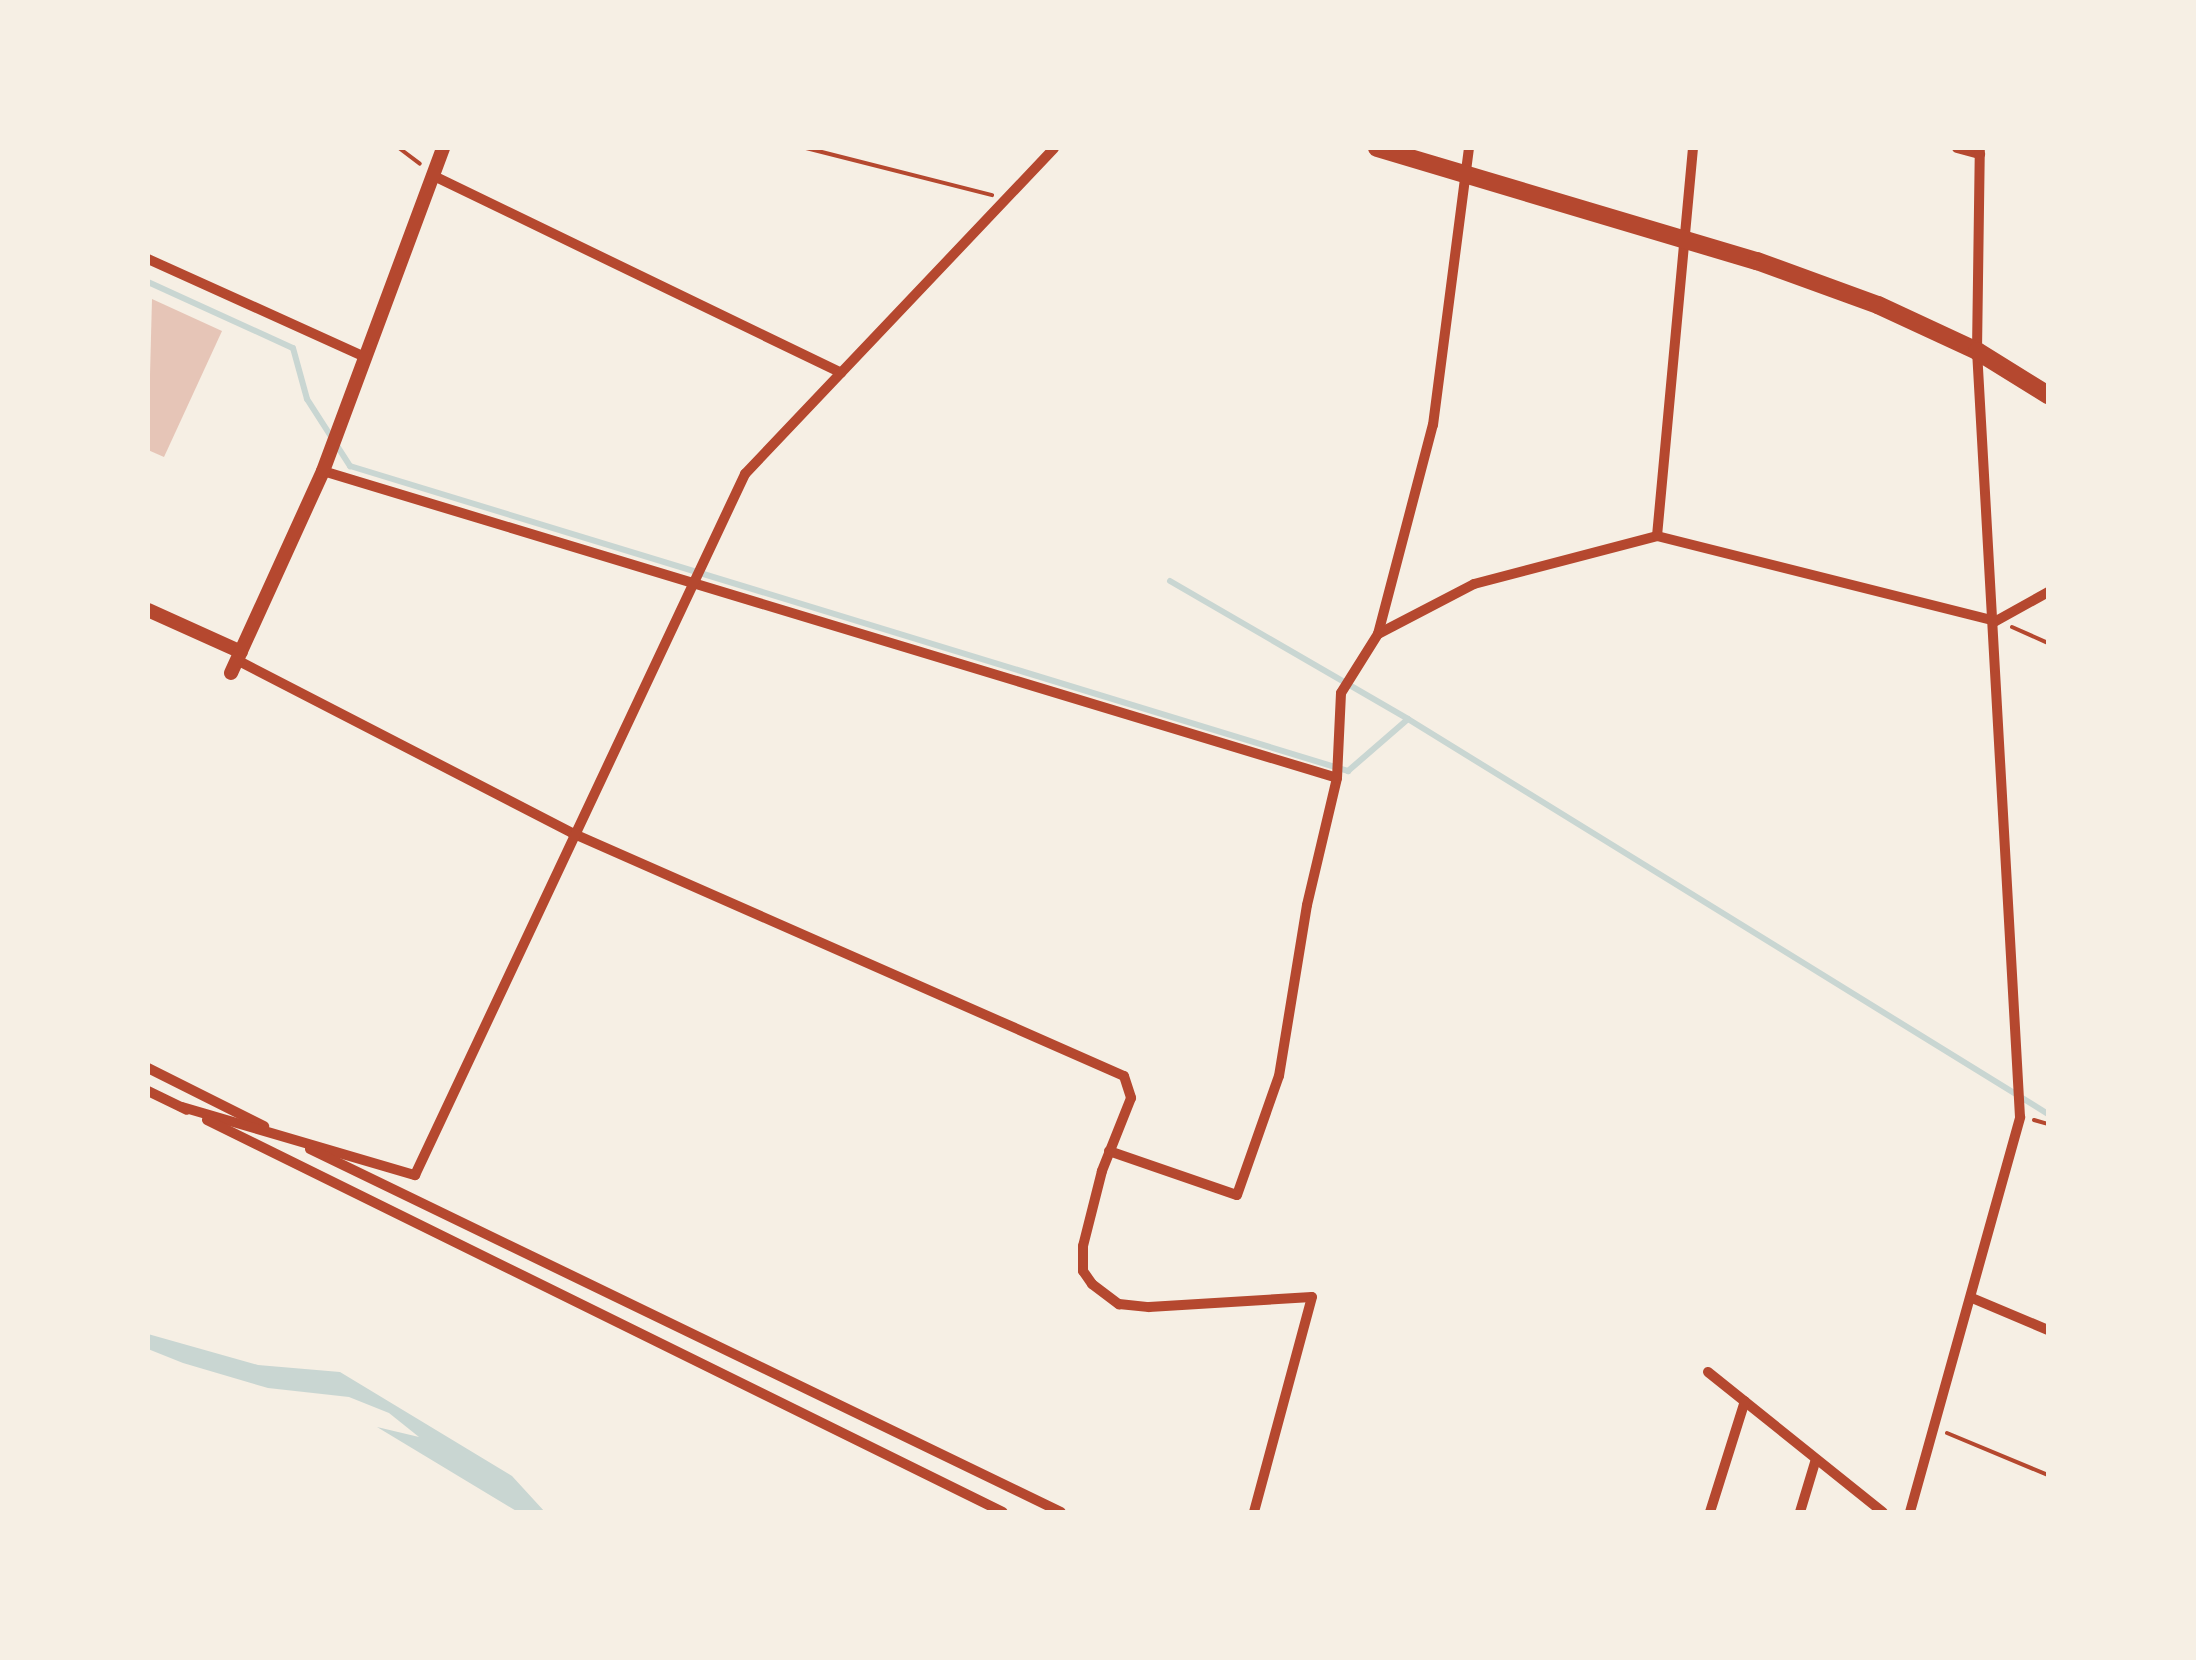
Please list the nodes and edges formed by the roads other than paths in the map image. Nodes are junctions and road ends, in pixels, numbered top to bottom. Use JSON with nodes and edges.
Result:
{"nodes":[{"id":1,"x":443,"y":148,"type":"edge"},
{"id":2,"x":1054,"y":148,"type":"edge"},
{"id":3,"x":1377,"y":148,"type":"edge"},
{"id":4,"x":1470,"y":148,"type":"edge"},
{"id":5,"x":1693,"y":148,"type":"edge"},
{"id":6,"x":1957,"y":148,"type":"edge"},
{"id":7,"x":1980,"y":151,"type":"edge"},
{"id":8,"x":1467,"y":175,"type":"junction"},
{"id":9,"x":436,"y":177,"type":"junction"},
{"id":10,"x":1684,"y":240,"type":"junction"},
{"id":11,"x":148,"y":259,"type":"edge"},
{"id":12,"x":1978,"y":351,"type":"junction"},
{"id":13,"x":365,"y":357,"type":"junction"},
{"id":14,"x":841,"y":372,"type":"junction"},
{"id":15,"x":2048,"y":395,"type":"edge"},
{"id":16,"x":323,"y":471,"type":"junction"},
{"id":17,"x":1657,"y":536,"type":"junction"},
{"id":18,"x":695,"y":580,"type":"junction"},
{"id":19,"x":2048,"y":592,"type":"edge"},
{"id":20,"x":148,"y":610,"type":"edge"},
{"id":21,"x":1996,"y":621,"type":"junction"},
{"id":22,"x":1378,"y":634,"type":"junction"},
{"id":23,"x":236,"y":662,"type":"junction"},
{"id":24,"x":1337,"y":778,"type":"junction"},
{"id":25,"x":572,"y":833,"type":"junction"},
{"id":26,"x":148,"y":1068,"type":"edge"},
{"id":27,"x":148,"y":1091,"type":"edge"},
{"id":28,"x":182,"y":1107,"type":"junction"},
{"id":29,"x":291,"y":1139,"type":"junction"},
{"id":30,"x":1109,"y":1150,"type":"junction"},
{"id":31,"x":1972,"y":1298,"type":"junction"},
{"id":32,"x":2048,"y":1330,"type":"edge"},
{"id":33,"x":1708,"y":1372,"type":"dead end"},
{"id":34,"x":1744,"y":1401,"type":"junction"},
{"id":35,"x":1816,"y":1458,"type":"junction"},
{"id":36,"x":1004,"y":1512,"type":"edge"},
{"id":37,"x":1061,"y":1512,"type":"edge"},
{"id":38,"x":1254,"y":1512,"type":"edge"},
{"id":39,"x":1710,"y":1512,"type":"edge"},
{"id":40,"x":1800,"y":1512,"type":"edge"},
{"id":41,"x":1883,"y":1512,"type":"edge"},
{"id":42,"x":1910,"y":1512,"type":"edge"}],
"edges":[{"from":1,"to":9,"type":"street"},
{"from":2,"to":14,"type":"street"},
{"from":3,"to":8,"type":"main road"},
{"from":4,"to":8,"type":"street"},
{"from":5,"to":10,"type":"street"},
{"from":6,"to":7,"type":"street"},
{"from":7,"to":12,"type":"street"},
{"from":8,"to":10,"type":"main road"},
{"from":8,"to":22,"type":"street"},
{"from":9,"to":13,"type":"street"},
{"from":9,"to":14,"type":"street"},
{"from":10,"to":12,"type":"main road"},
{"from":10,"to":17,"type":"street"},
{"from":11,"to":13,"type":"street"},
{"from":12,"to":15,"type":"main road"},
{"from":12,"to":21,"type":"street"},
{"from":13,"to":16,"type":"street"},
{"from":14,"to":18,"type":"street"},
{"from":16,"to":18,"type":"street"},
{"from":16,"to":23,"type":"street"},
{"from":17,"to":21,"type":"street"},
{"from":17,"to":22,"type":"street"},
{"from":18,"to":24,"type":"street"},
{"from":18,"to":25,"type":"street"},
{"from":19,"to":21,"type":"street"},
{"from":20,"to":23,"type":"street"},
{"from":21,"to":31,"type":"street"},
{"from":22,"to":24,"type":"street"},
{"from":23,"to":25,"type":"street"},
{"from":24,"to":30,"type":"street"},
{"from":25,"to":29,"type":"street"},
{"from":25,"to":30,"type":"street"},
{"from":26,"to":29,"type":"street"},
{"from":27,"to":28,"type":"street"},
{"from":28,"to":29,"type":"street"},
{"from":28,"to":36,"type":"street"},
{"from":29,"to":37,"type":"street"},
{"from":30,"to":38,"type":"street"},
{"from":31,"to":32,"type":"street"},
{"from":31,"to":42,"type":"street"},
{"from":33,"to":34,"type":"street"},
{"from":34,"to":35,"type":"street"},
{"from":34,"to":39,"type":"street"},
{"from":35,"to":40,"type":"street"},
{"from":35,"to":41,"type":"street"}]}
